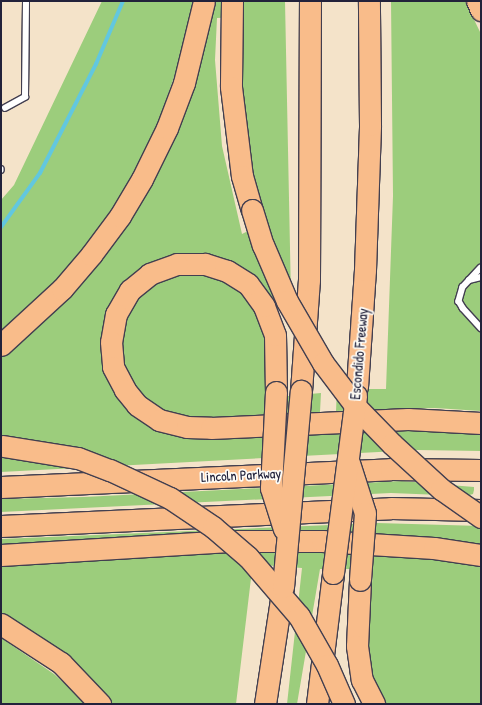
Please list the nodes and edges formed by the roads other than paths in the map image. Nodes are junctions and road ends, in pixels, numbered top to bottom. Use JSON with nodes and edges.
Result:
{"nodes":[{"id":1,"x":26,"y":1,"type":"edge"},
{"id":2,"x":204,"y":1,"type":"edge"},
{"id":3,"x":477,"y":1,"type":"edge"},
{"id":4,"x":369,"y":3,"type":"edge"},
{"id":5,"x":310,"y":4,"type":"edge"},
{"id":6,"x":231,"y":10,"type":"edge"},
{"id":7,"x":481,"y":10,"type":"edge"},
{"id":8,"x":5,"y":108,"type":"dead end"},
{"id":9,"x":481,"y":268,"type":"edge"},
{"id":10,"x":481,"y":277,"type":"edge"},
{"id":11,"x":467,"y":281,"type":"junction"},
{"id":12,"x":481,"y":328,"type":"edge"},
{"id":13,"x":1,"y":346,"type":"edge"},
{"id":14,"x":481,"y":423,"type":"edge"},
{"id":15,"x":1,"y":445,"type":"edge"},
{"id":16,"x":347,"y":458,"type":"junction"},
{"id":17,"x":481,"y":470,"type":"edge"},
{"id":18,"x":1,"y":487,"type":"edge"},
{"id":19,"x":481,"y":510,"type":"edge"},
{"id":20,"x":481,"y":517,"type":"edge"},
{"id":21,"x":1,"y":526,"type":"edge"},
{"id":22,"x":287,"y":538,"type":"junction"},
{"id":23,"x":481,"y":554,"type":"edge"},
{"id":24,"x":1,"y":555,"type":"edge"},
{"id":25,"x":1,"y":624,"type":"edge"},
{"id":26,"x":100,"y":704,"type":"edge"},
{"id":27,"x":265,"y":704,"type":"edge"},
{"id":28,"x":317,"y":704,"type":"edge"},
{"id":29,"x":344,"y":704,"type":"edge"},
{"id":30,"x":374,"y":704,"type":"edge"}],
"edges":[{"from":1,"to":8,"type":"lane"},
{"from":2,"to":13,"type":"highway"},
{"from":3,"to":7,"type":"highway"},
{"from":4,"to":16,"type":"highway","name":"Escondido Freeway","bridge":true},
{"from":5,"to":22,"type":"highway","bridge":true},
{"from":6,"to":20,"type":"highway","bridge":true},
{"from":9,"to":11,"type":"lane"},
{"from":10,"to":11,"type":"lane"},
{"from":11,"to":12,"type":"lane"},
{"from":14,"to":22,"type":"highway","bridge":true},
{"from":15,"to":29,"type":"highway","bridge":true},
{"from":16,"to":28,"type":"highway","name":"Escondido Freeway","bridge":true},
{"from":16,"to":30,"type":"highway","bridge":true},
{"from":17,"to":18,"type":"highway","name":"Lincoln Parkway"},
{"from":19,"to":21,"type":"highway"},
{"from":22,"to":27,"type":"highway","bridge":true},
{"from":23,"to":24,"type":"highway"},
{"from":25,"to":26,"type":"highway"}]}
